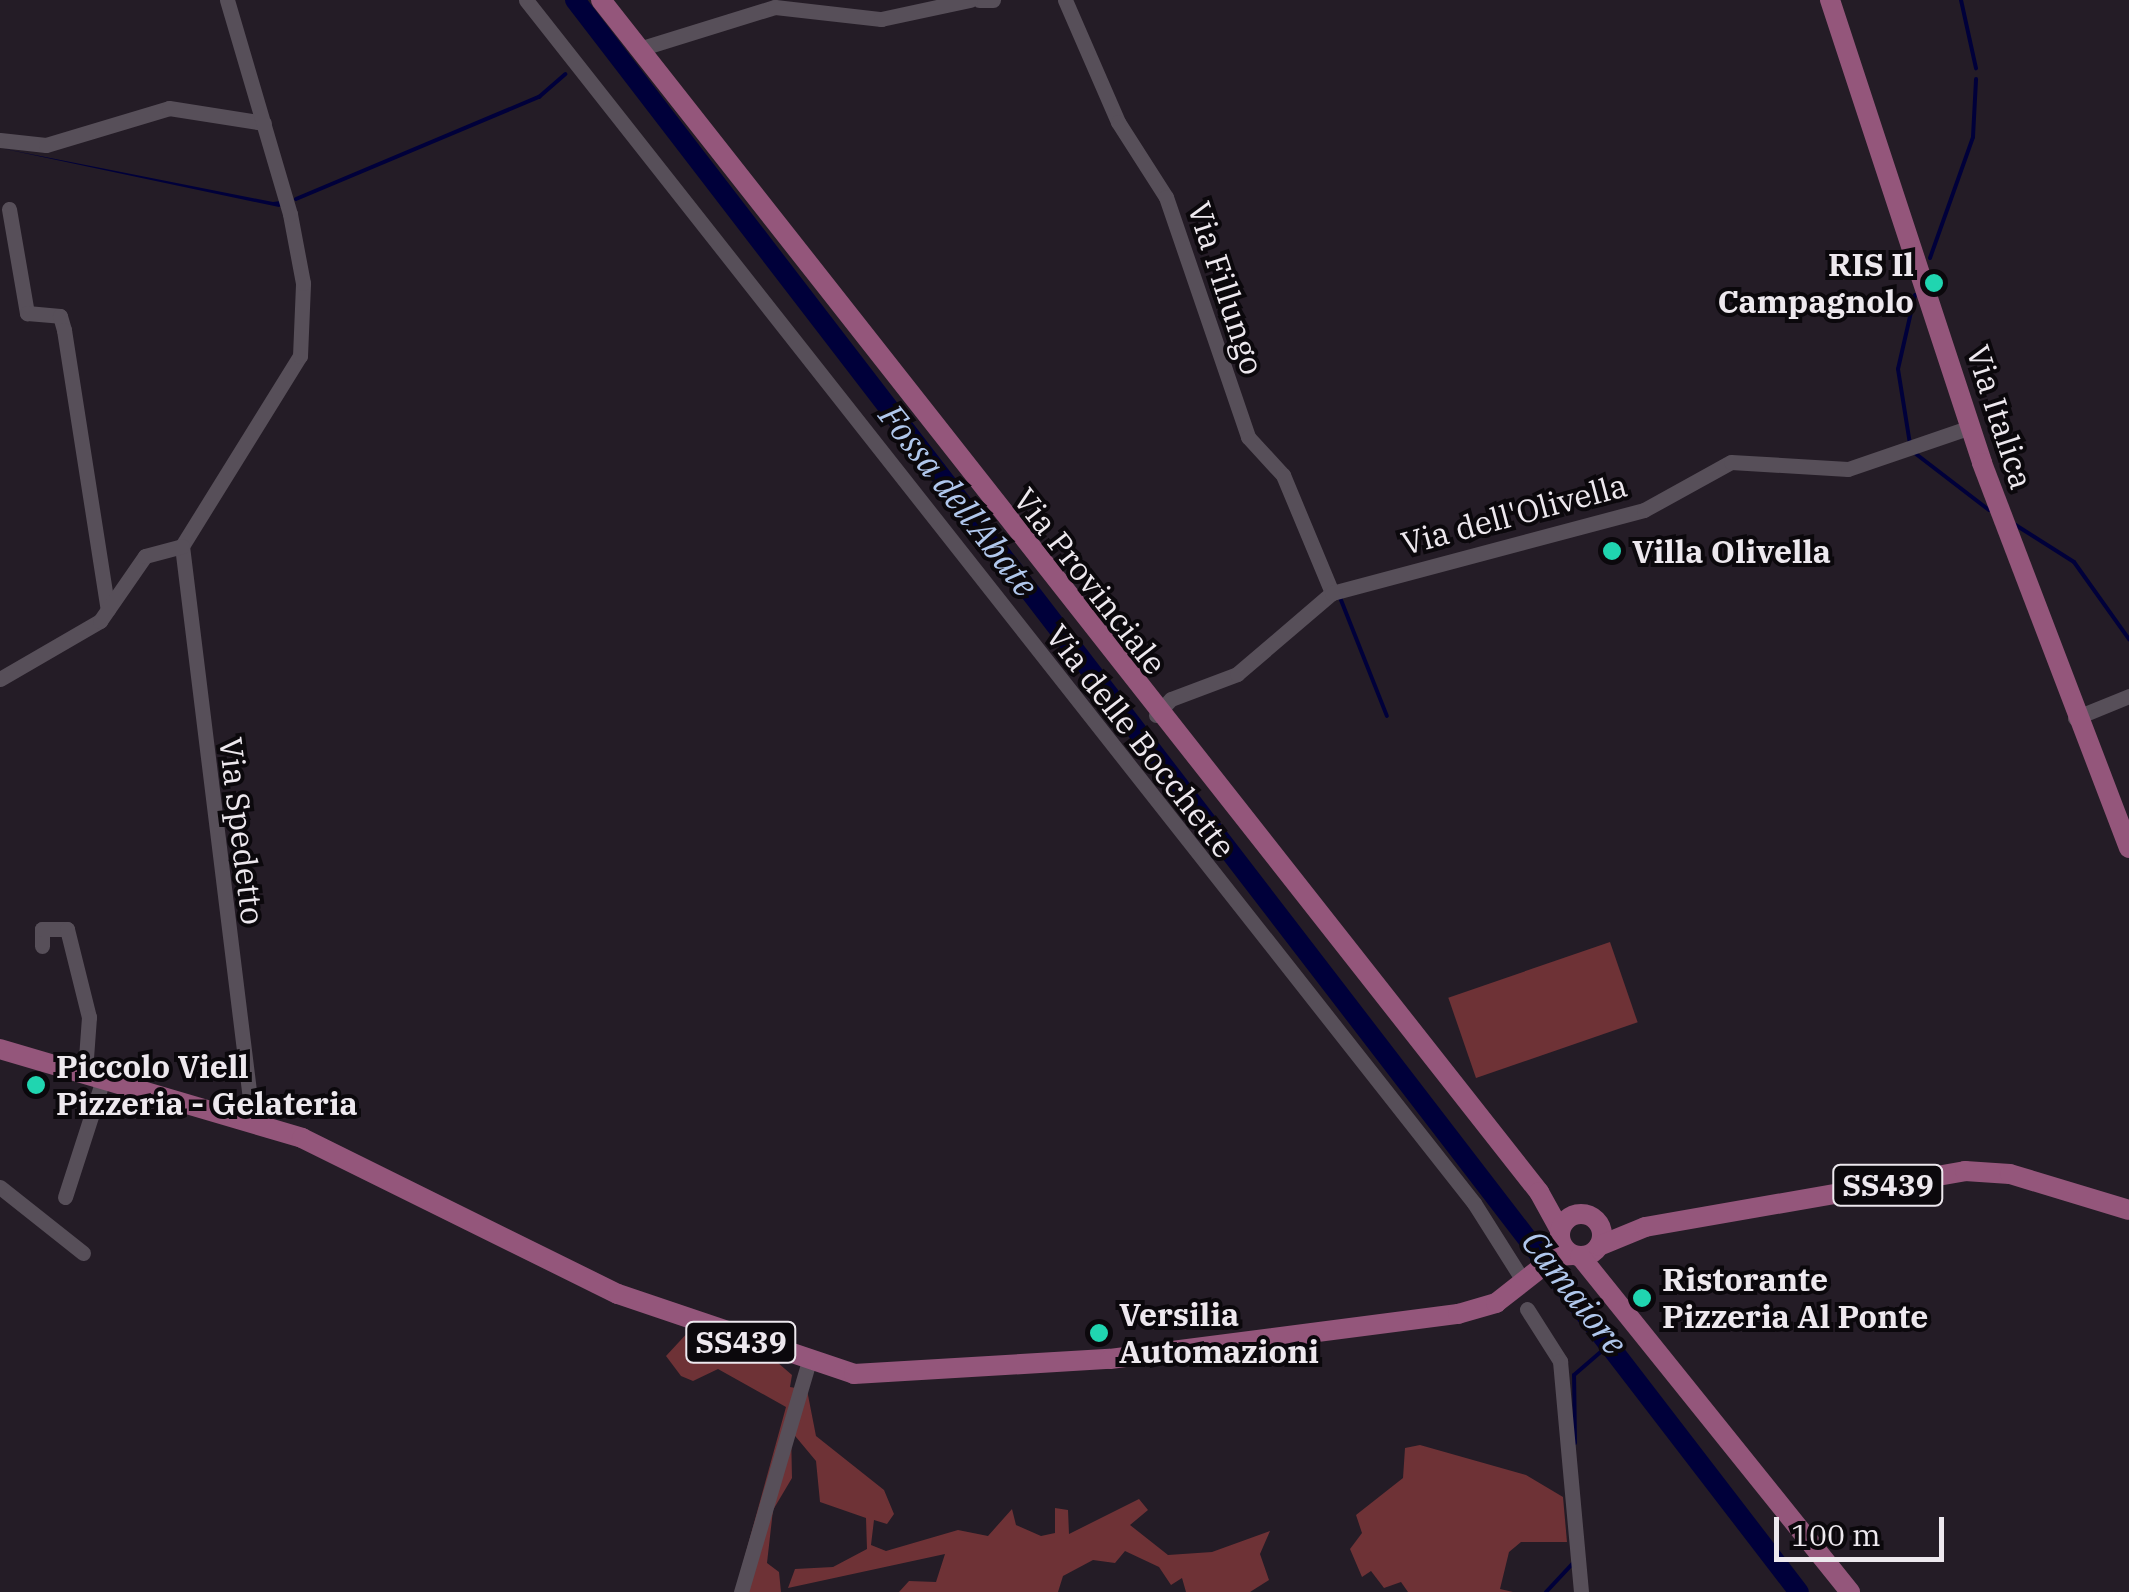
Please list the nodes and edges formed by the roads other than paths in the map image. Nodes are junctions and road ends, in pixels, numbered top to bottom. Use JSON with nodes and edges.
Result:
{"nodes":[{"id":1,"x":227,"y":0,"type":"edge"},
{"id":2,"x":526,"y":0,"type":"edge"},
{"id":3,"x":601,"y":0,"type":"edge"},
{"id":4,"x":970,"y":0,"type":"edge"},
{"id":5,"x":979,"y":0,"type":"edge"},
{"id":6,"x":993,"y":0,"type":"edge"},
{"id":7,"x":1065,"y":0,"type":"edge"},
{"id":8,"x":1830,"y":0,"type":"edge"},
{"id":9,"x":945,"y":2,"type":"edge"},
{"id":10,"x":639,"y":49,"type":"junction"},
{"id":11,"x":264,"y":123,"type":"junction"},
{"id":12,"x":0,"y":140,"type":"edge"},
{"id":13,"x":10,"y":209,"type":"dead end"},
{"id":14,"x":1971,"y":427,"type":"junction"},
{"id":15,"x":182,"y":546,"type":"junction"},
{"id":16,"x":1332,"y":592,"type":"junction"},
{"id":17,"x":108,"y":610,"type":"junction"},
{"id":18,"x":0,"y":679,"type":"edge"},
{"id":19,"x":2129,"y":696,"type":"edge"},
{"id":20,"x":1156,"y":715,"type":"junction"},
{"id":21,"x":2076,"y":718,"type":"junction"},
{"id":22,"x":2129,"y":848,"type":"edge"},
{"id":23,"x":42,"y":946,"type":"dead end"},
{"id":24,"x":0,"y":1049,"type":"edge"},
{"id":25,"x":94,"y":1076,"type":"junction"},
{"id":26,"x":254,"y":1123,"type":"junction"},
{"id":27,"x":0,"y":1187,"type":"edge"},
{"id":28,"x":1539,"y":1192,"type":"junction"},
{"id":29,"x":65,"y":1197,"type":"dead end"},
{"id":30,"x":2129,"y":1210,"type":"edge"},
{"id":31,"x":1588,"y":1216,"type":"junction"},
{"id":32,"x":1645,"y":1227,"type":"junction"},
{"id":33,"x":1575,"y":1247,"type":"junction"},
{"id":34,"x":83,"y":1252,"type":"dead end"},
{"id":35,"x":1521,"y":1284,"type":"junction"},
{"id":36,"x":808,"y":1365,"type":"junction"},
{"id":37,"x":741,"y":1592,"type":"edge"},
{"id":38,"x":1581,"y":1592,"type":"edge"},
{"id":39,"x":1850,"y":1592,"type":"edge"}],
"edges":[{"from":1,"to":11,"type":"street"},
{"from":2,"to":35,"type":"street","name":"Via delle Bocchette"},
{"from":3,"to":10,"type":"main road","name":"Via Provinciale"},
{"from":4,"to":9,"type":"street"},
{"from":5,"to":6,"type":"street"},
{"from":7,"to":16,"type":"street","name":"Via Fillungo"},
{"from":8,"to":14,"type":"main road","name":"Via Italica"},
{"from":9,"to":10,"type":"street"},
{"from":10,"to":20,"type":"main road","name":"Via Provinciale"},
{"from":11,"to":12,"type":"street"},
{"from":11,"to":15,"type":"street"},
{"from":13,"to":17,"type":"street"},
{"from":14,"to":16,"type":"street","name":"Via dell'Olivella"},
{"from":14,"to":21,"type":"main road","name":"Via Italica"},
{"from":15,"to":17,"type":"street"},
{"from":15,"to":26,"type":"street","name":"Via Spedetto"},
{"from":16,"to":20,"type":"street","name":"Via dell'Olivella"},
{"from":17,"to":18,"type":"street"},
{"from":19,"to":21,"type":"street"},
{"from":20,"to":28,"type":"main road","name":"Via Provinciale"},
{"from":21,"to":22,"type":"main road","name":"Via Italica"},
{"from":23,"to":25,"type":"street"},
{"from":24,"to":25,"type":"main road","number":"SS439"},
{"from":25,"to":26,"type":"main road","number":"SS439"},
{"from":25,"to":29,"type":"street"},
{"from":26,"to":36,"type":"main road","number":"SS439"},
{"from":27,"to":34,"type":"street"},
{"from":28,"to":31,"type":"main road","name":"Via Provinciale"},
{"from":28,"to":33,"type":"main road","name":"Via Provinciale"},
{"from":30,"to":32,"type":"main road","number":"SS439"},
{"from":31,"to":32,"type":"main road","name":"Via Provinciale"},
{"from":31,"to":33,"type":"main road"},
{"from":31,"to":33,"type":"main road"},
{"from":32,"to":33,"type":"main road","number":"SS439"},
{"from":33,"to":35,"type":"main road","number":"SS439"},
{"from":33,"to":39,"type":"main road","name":"Via Provinciale"},
{"from":35,"to":36,"type":"main road","number":"SS439"},
{"from":35,"to":38,"type":"street","name":"Via delle Bocchette"},
{"from":36,"to":37,"type":"street"}]}
